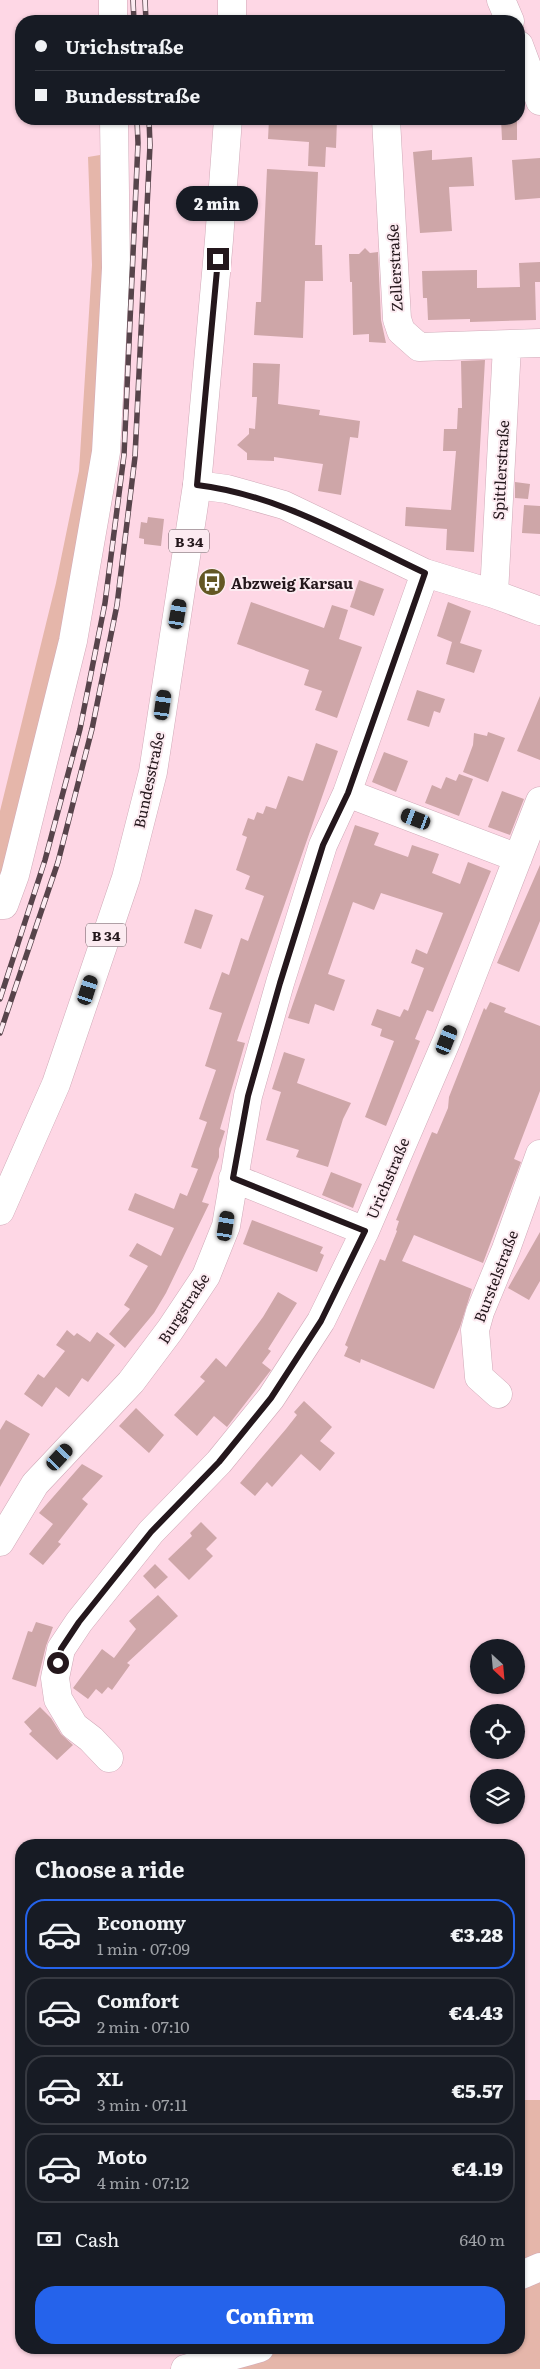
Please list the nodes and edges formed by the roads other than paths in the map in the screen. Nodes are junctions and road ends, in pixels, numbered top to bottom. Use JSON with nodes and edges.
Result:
{"nodes":[{"id":1,"x":113,"y":0,"type":"edge"},
{"id":2,"x":232,"y":0,"type":"edge"},
{"id":3,"x":501,"y":0,"type":"edge"},
{"id":4,"x":113,"y":15,"type":"edge"},
{"id":5,"x":232,"y":15,"type":"edge"},
{"id":6,"x":507,"y":15,"type":"edge"},
{"id":7,"x":525,"y":69,"type":"edge"},
{"id":8,"x":532,"y":97,"type":"edge"},
{"id":9,"x":114,"y":125,"type":"edge"},
{"id":10,"x":228,"y":125,"type":"edge"},
{"id":11,"x":386,"y":125,"type":"edge"},
{"id":12,"x":540,"y":343,"type":"edge"},
{"id":13,"x":507,"y":346,"type":"junction"},
{"id":14,"x":197,"y":485,"type":"junction"},
{"id":15,"x":425,"y":573,"type":"junction"},
{"id":16,"x":494,"y":594,"type":"junction"},
{"id":17,"x":540,"y":611,"type":"edge"},
{"id":18,"x":348,"y":793,"type":"junction"},
{"id":19,"x":540,"y":801,"type":"edge"},
{"id":20,"x":518,"y":858,"type":"junction"},
{"id":21,"x":0,"y":904,"type":"edge"},
{"id":22,"x":540,"y":1154,"type":"edge"},
{"id":23,"x":233,"y":1178,"type":"junction"},
{"id":24,"x":0,"y":1210,"type":"edge"},
{"id":25,"x":365,"y":1231,"type":"junction"},
{"id":26,"x":498,"y":1394,"type":"dead end"},
{"id":27,"x":0,"y":1542,"type":"edge"},
{"id":28,"x":109,"y":1758,"type":"dead end"},
{"id":29,"x":540,"y":2267,"type":"edge"},
{"id":30,"x":525,"y":2273,"type":"edge"},
{"id":31,"x":239,"y":2354,"type":"edge"},
{"id":32,"x":185,"y":2369,"type":"edge"}],
"edges":[{"from":1,"to":4,"type":"street"},
{"from":2,"to":5,"type":"street"},
{"from":3,"to":6,"type":"street"},
{"from":7,"to":8,"type":"street"},
{"from":9,"to":21,"type":"street"},
{"from":10,"to":14,"type":"street","name":"Bundesstraße","number":"B 34"},
{"from":11,"to":13,"type":"street","name":"Zellerstraße"},
{"from":12,"to":13,"type":"street","name":"Zellerstraße"},
{"from":13,"to":16,"type":"street","name":"Spittlerstraße"},
{"from":14,"to":15,"type":"street"},
{"from":14,"to":24,"type":"street","name":"Bundesstraße","number":"B 34"},
{"from":15,"to":16,"type":"street"},
{"from":15,"to":18,"type":"street","name":"Burgstraße"},
{"from":16,"to":17,"type":"street"},
{"from":18,"to":20,"type":"street"},
{"from":18,"to":23,"type":"street","name":"Burgstraße"},
{"from":19,"to":20,"type":"street","name":"Urichstraße"},
{"from":20,"to":25,"type":"street","name":"Urichstraße"},
{"from":22,"to":26,"type":"street","name":"Burstelstraße"},
{"from":23,"to":25,"type":"street"},
{"from":23,"to":27,"type":"street","name":"Burgstraße"},
{"from":25,"to":28,"type":"street","name":"Urichstraße"},
{"from":29,"to":30,"type":"street"},
{"from":31,"to":32,"type":"street"}]}
